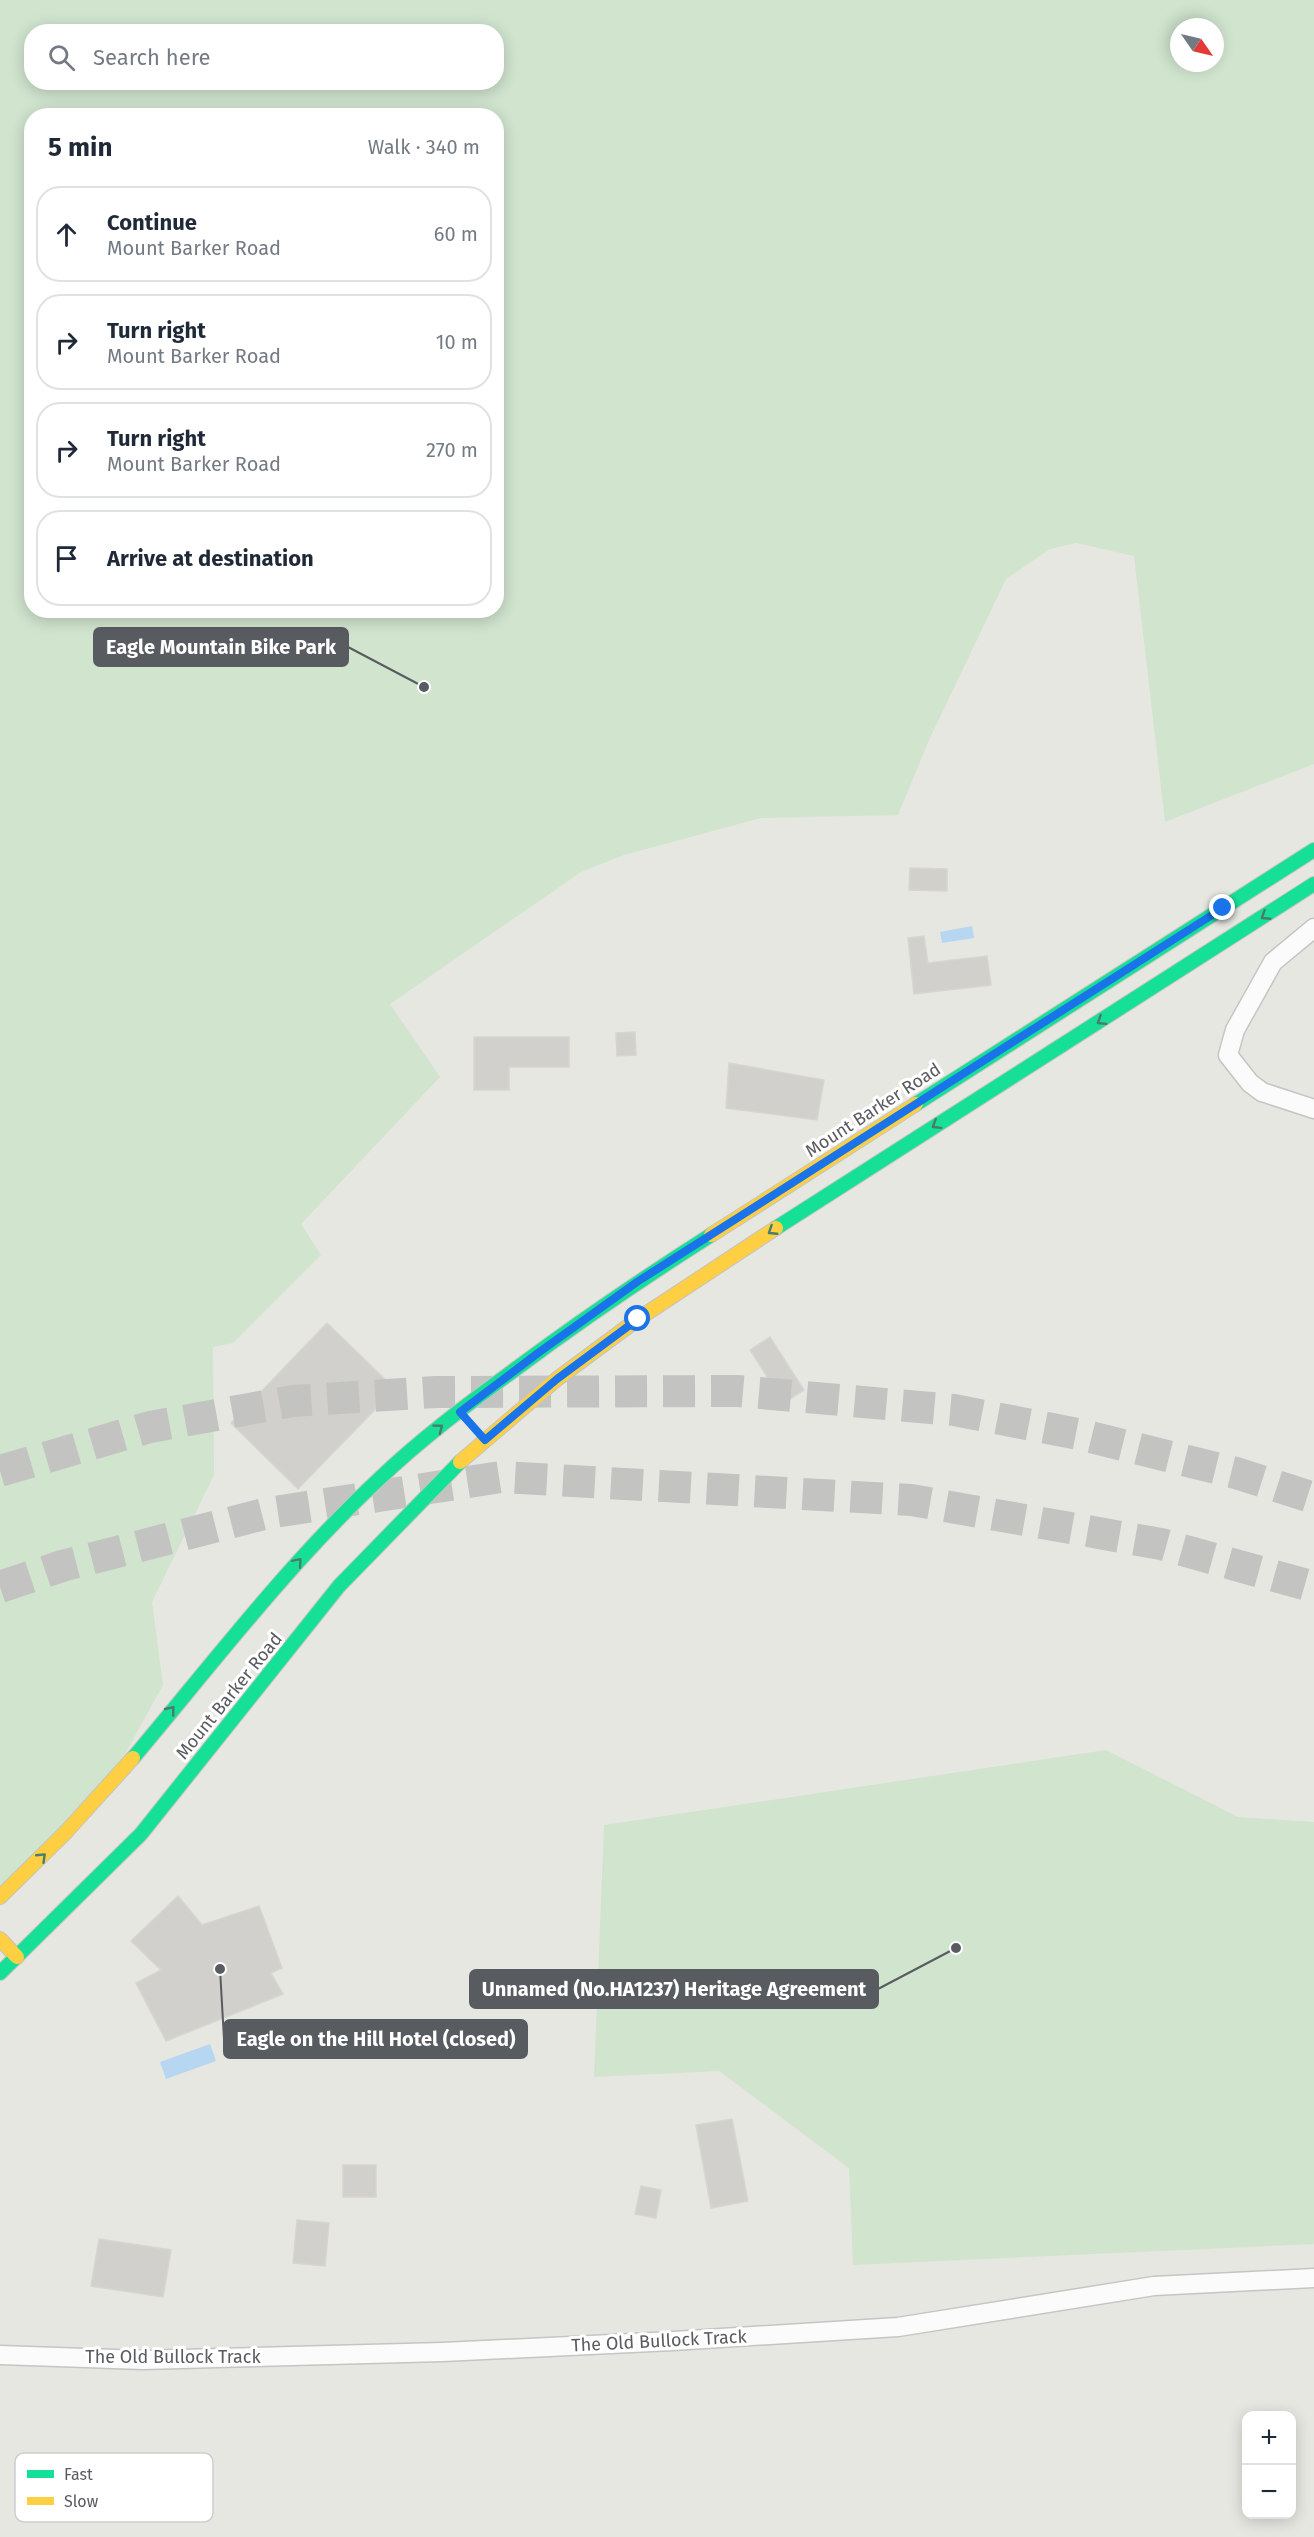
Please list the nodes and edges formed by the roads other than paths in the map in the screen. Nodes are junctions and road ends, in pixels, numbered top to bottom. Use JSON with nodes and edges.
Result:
{"nodes":[{"id":1,"x":1314,"y":849,"type":"edge"},
{"id":2,"x":1314,"y":884,"type":"edge"},
{"id":3,"x":1314,"y":928,"type":"edge"},
{"id":4,"x":1314,"y":1109,"type":"edge"},
{"id":5,"x":0,"y":1897,"type":"edge"},
{"id":6,"x":0,"y":1939,"type":"edge"},
{"id":7,"x":17,"y":1957,"type":"junction"},
{"id":8,"x":0,"y":1973,"type":"edge"},
{"id":9,"x":1314,"y":2278,"type":"edge"},
{"id":10,"x":0,"y":2355,"type":"edge"}],
"edges":[{"from":5,"to":1,"type":"main road","name":"Mount Barker Road","one_way":true},
{"from":2,"to":7,"type":"main road","name":"Mount Barker Road","one_way":true},
{"from":3,"to":4,"type":"street"},
{"from":6,"to":7,"type":"main road"},
{"from":7,"to":8,"type":"main road","name":"Mount Barker Road"},
{"from":9,"to":10,"type":"street","name":"The Old Bullock Track"}]}
